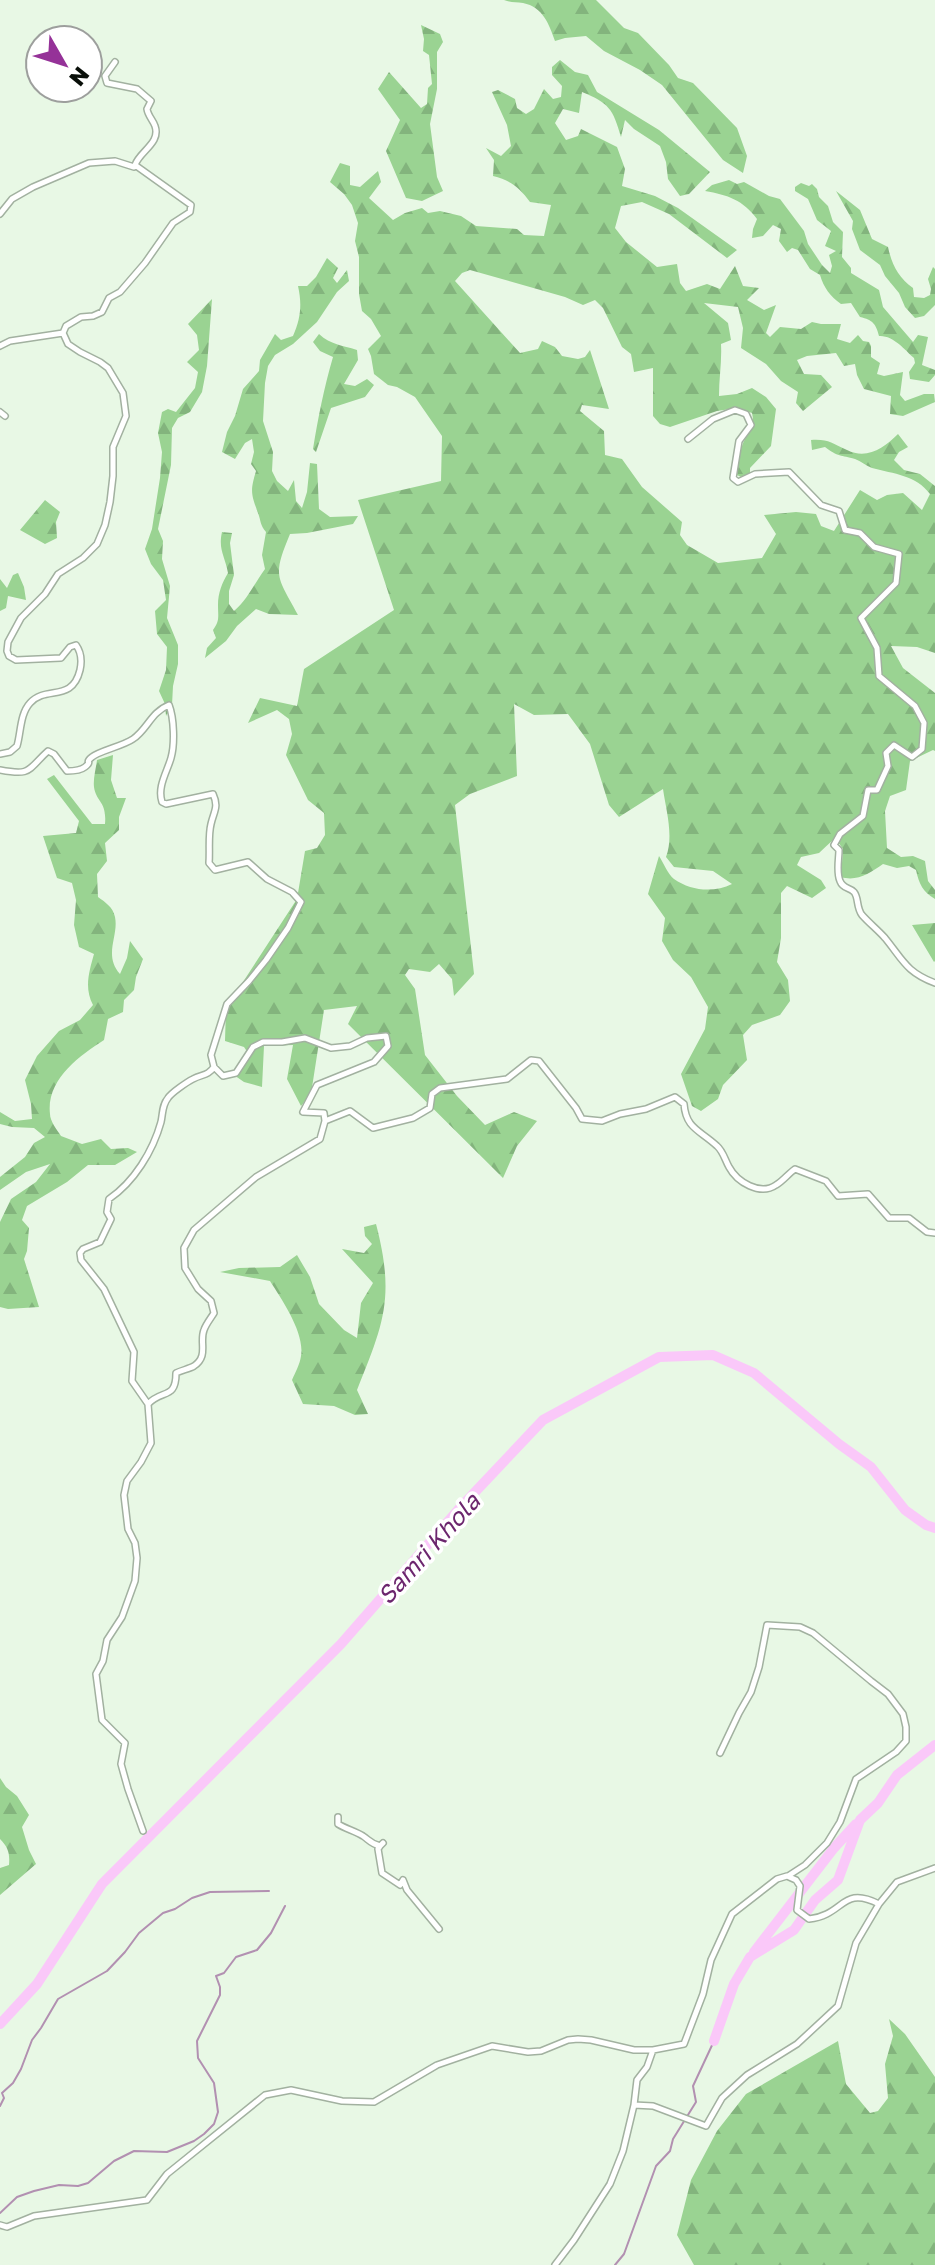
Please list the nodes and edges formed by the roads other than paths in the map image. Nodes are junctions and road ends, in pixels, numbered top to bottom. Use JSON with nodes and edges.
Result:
{"nodes":[{"id":1,"x":115,"y":62,"type":"dead end"},
{"id":2,"x":136,"y":167,"type":"junction"},
{"id":3,"x":0,"y":214,"type":"edge"},
{"id":4,"x":63,"y":333,"type":"junction"},
{"id":5,"x":0,"y":346,"type":"edge"},
{"id":6,"x":688,"y":439,"type":"dead end"},
{"id":7,"x":0,"y":754,"type":"edge"},
{"id":8,"x":0,"y":770,"type":"edge"},
{"id":9,"x":935,"y":983,"type":"edge"},
{"id":10,"x":214,"y":1067,"type":"junction"},
{"id":11,"x":325,"y":1121,"type":"junction"},
{"id":12,"x":935,"y":1233,"type":"edge"},
{"id":13,"x":148,"y":1404,"type":"junction"},
{"id":14,"x":720,"y":1753,"type":"dead end"},
{"id":15,"x":338,"y":1817,"type":"dead end"},
{"id":16,"x":143,"y":1831,"type":"dead end"},
{"id":17,"x":935,"y":1868,"type":"edge"},
{"id":18,"x":787,"y":1876,"type":"junction"},
{"id":19,"x":879,"y":1904,"type":"junction"},
{"id":20,"x":439,"y":1929,"type":"dead end"},
{"id":21,"x":653,"y":2050,"type":"junction"},
{"id":22,"x":634,"y":2105,"type":"junction"},
{"id":23,"x":0,"y":2225,"type":"edge"},
{"id":24,"x":555,"y":2265,"type":"edge"}],
"edges":[{"from":1,"to":2,"type":"street"},
{"from":2,"to":3,"type":"street"},
{"from":2,"to":4,"type":"street"},
{"from":4,"to":5,"type":"street"},
{"from":4,"to":7,"type":"street"},
{"from":6,"to":9,"type":"street"},
{"from":8,"to":10,"type":"street"},
{"from":10,"to":11,"type":"street"},
{"from":10,"to":13,"type":"street"},
{"from":11,"to":12,"type":"street"},
{"from":11,"to":13,"type":"street"},
{"from":13,"to":16,"type":"street"},
{"from":14,"to":18,"type":"street"},
{"from":15,"to":20,"type":"street"},
{"from":17,"to":19,"type":"street"},
{"from":18,"to":19,"type":"street"},
{"from":18,"to":21,"type":"street"},
{"from":19,"to":22,"type":"street"},
{"from":21,"to":22,"type":"street"},
{"from":21,"to":23,"type":"street"},
{"from":22,"to":24,"type":"street"}]}
